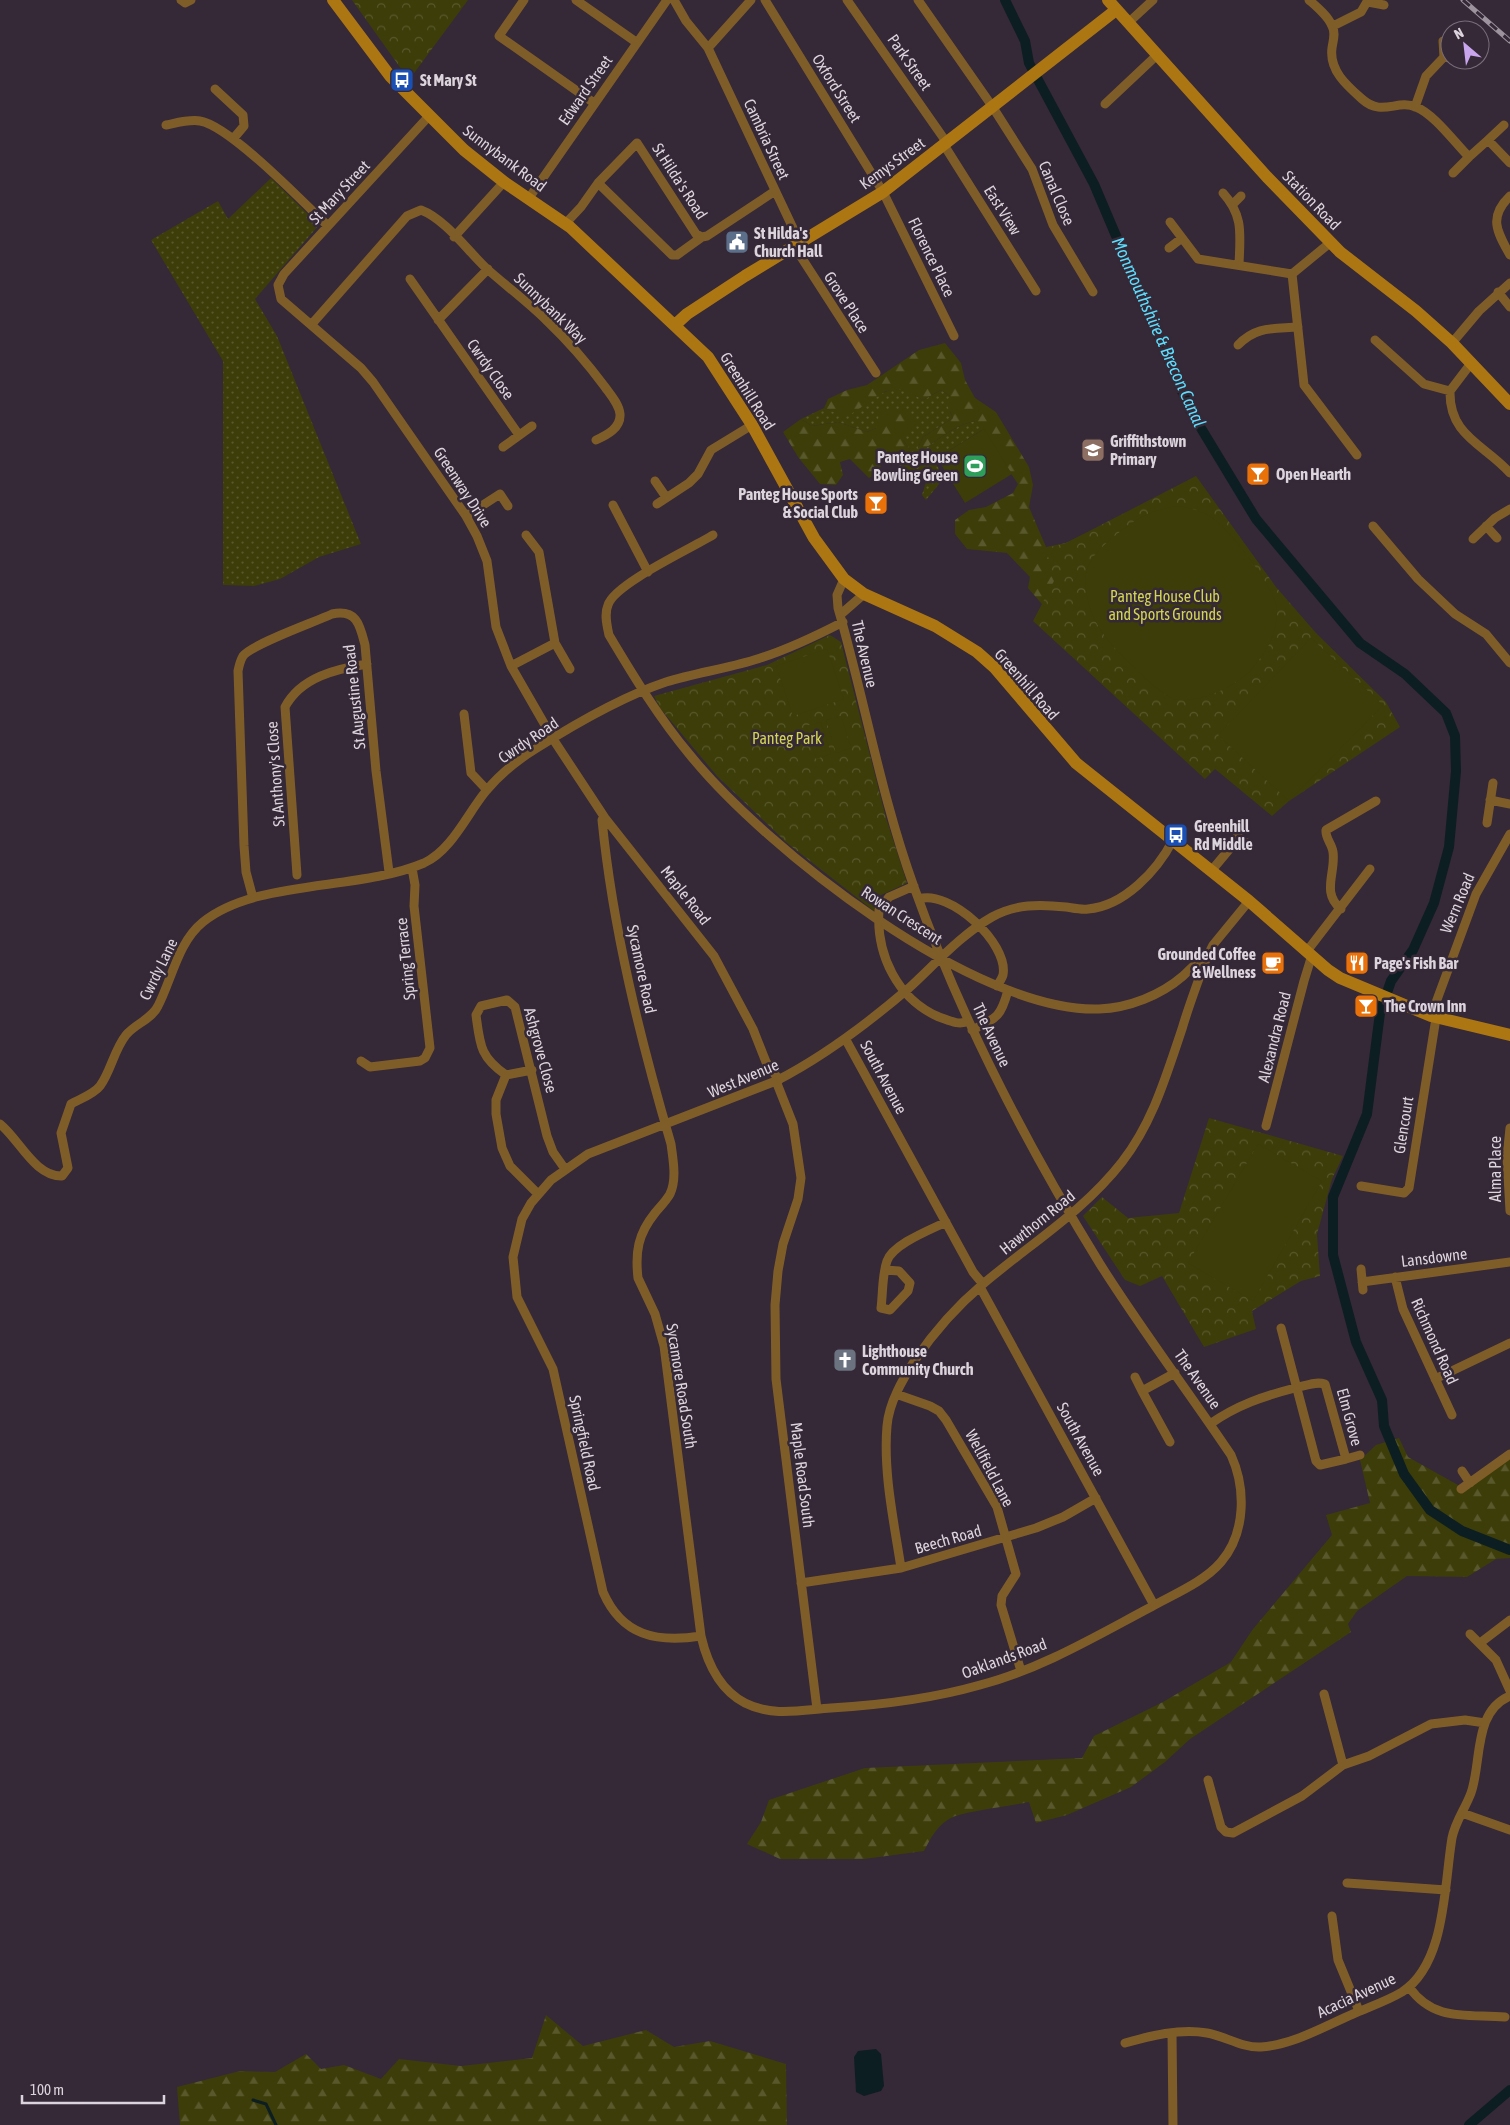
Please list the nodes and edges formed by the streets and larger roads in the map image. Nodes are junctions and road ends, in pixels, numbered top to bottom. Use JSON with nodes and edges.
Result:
{"nodes":[{"id":1,"x":181,"y":0,"type":"edge"},
{"id":2,"x":191,"y":0,"type":"edge"},
{"id":3,"x":332,"y":0,"type":"edge"},
{"id":4,"x":524,"y":0,"type":"edge"},
{"id":5,"x":576,"y":0,"type":"edge"},
{"id":6,"x":666,"y":0,"type":"edge"},
{"id":7,"x":674,"y":0,"type":"edge"},
{"id":8,"x":751,"y":0,"type":"edge"},
{"id":9,"x":765,"y":0,"type":"edge"},
{"id":10,"x":847,"y":0,"type":"edge"},
{"id":11,"x":918,"y":0,"type":"edge"},
{"id":12,"x":1153,"y":0,"type":"edge"},
{"id":13,"x":1310,"y":0,"type":"edge"},
{"id":14,"x":1368,"y":1,"type":"edge"},
{"id":15,"x":1112,"y":5,"type":"edge"},
{"id":16,"x":1384,"y":5,"type":"dead end"},
{"id":17,"x":1128,"y":23,"type":"junction"},
{"id":18,"x":1333,"y":26,"type":"junction"},
{"id":19,"x":636,"y":42,"type":"junction"},
{"id":20,"x":708,"y":48,"type":"junction"},
{"id":21,"x":1156,"y":56,"type":"junction"},
{"id":22,"x":1440,"y":64,"type":"edge"},
{"id":23,"x":215,"y":89,"type":"dead end"},
{"id":24,"x":594,"y":103,"type":"junction"},
{"id":25,"x":1104,"y":104,"type":"dead end"},
{"id":26,"x":992,"y":106,"type":"junction"},
{"id":27,"x":1415,"y":107,"type":"junction"},
{"id":28,"x":429,"y":116,"type":"junction"},
{"id":29,"x":166,"y":125,"type":"dead end"},
{"id":30,"x":1504,"y":125,"type":"dead end"},
{"id":31,"x":233,"y":139,"type":"junction"},
{"id":32,"x":1488,"y":140,"type":"junction"},
{"id":33,"x":945,"y":144,"type":"junction"},
{"id":34,"x":1469,"y":157,"type":"junction"},
{"id":35,"x":1510,"y":163,"type":"edge"},
{"id":36,"x":1453,"y":173,"type":"dead end"},
{"id":37,"x":504,"y":182,"type":"junction"},
{"id":38,"x":598,"y":183,"type":"junction"},
{"id":39,"x":775,"y":192,"type":"junction"},
{"id":40,"x":883,"y":192,"type":"junction"},
{"id":41,"x":1223,"y":193,"type":"dead end"},
{"id":42,"x":1241,"y":196,"type":"dead end"},
{"id":43,"x":1510,"y":196,"type":"edge"},
{"id":44,"x":529,"y":198,"type":"junction"},
{"id":45,"x":1233,"y":204,"type":"junction"},
{"id":46,"x":1170,"y":222,"type":"dead end"},
{"id":47,"x":565,"y":224,"type":"junction"},
{"id":48,"x":328,"y":226,"type":"junction"},
{"id":49,"x":454,"y":236,"type":"junction"},
{"id":50,"x":702,"y":237,"type":"junction"},
{"id":51,"x":1182,"y":238,"type":"junction"},
{"id":52,"x":1330,"y":242,"type":"junction"},
{"id":53,"x":797,"y":244,"type":"junction"},
{"id":54,"x":1169,"y":248,"type":"dead end"},
{"id":55,"x":1510,"y":255,"type":"edge"},
{"id":56,"x":1239,"y":265,"type":"junction"},
{"id":57,"x":488,"y":269,"type":"junction"},
{"id":58,"x":1292,"y":274,"type":"junction"},
{"id":59,"x":410,"y":279,"type":"dead end"},
{"id":60,"x":1510,"y":284,"type":"edge"},
{"id":61,"x":1036,"y":291,"type":"dead end"},
{"id":62,"x":279,"y":292,"type":"joint"},
{"id":63,"x":1093,"y":292,"type":"dead end"},
{"id":64,"x":1498,"y":292,"type":"junction"},
{"id":65,"x":1510,"y":306,"type":"edge"},
{"id":66,"x":438,"y":320,"type":"junction"},
{"id":67,"x":675,"y":325,"type":"junction"},
{"id":68,"x":311,"y":326,"type":"junction"},
{"id":69,"x":1242,"y":326,"type":"dead end"},
{"id":70,"x":1298,"y":327,"type":"junction"},
{"id":71,"x":1248,"y":334,"type":"junction"},
{"id":72,"x":954,"y":336,"type":"dead end"},
{"id":73,"x":1376,"y":340,"type":"dead end"},
{"id":74,"x":1452,"y":343,"type":"junction"},
{"id":75,"x":1238,"y":345,"type":"dead end"},
{"id":76,"x":1472,"y":362,"type":"junction"},
{"id":77,"x":876,"y":373,"type":"dead end"},
{"id":78,"x":1450,"y":391,"type":"junction"},
{"id":79,"x":1510,"y":404,"type":"edge"},
{"id":80,"x":752,"y":425,"type":"junction"},
{"id":81,"x":532,"y":426,"type":"dead end"},
{"id":82,"x":519,"y":435,"type":"junction"},
{"id":83,"x":596,"y":440,"type":"dead end"},
{"id":84,"x":503,"y":447,"type":"dead end"},
{"id":85,"x":1357,"y":455,"type":"dead end"},
{"id":86,"x":1510,"y":473,"type":"edge"},
{"id":87,"x":656,"y":481,"type":"dead end"},
{"id":88,"x":666,"y":497,"type":"junction"},
{"id":89,"x":656,"y":504,"type":"dead end"},
{"id":90,"x":612,"y":505,"type":"dead end"},
{"id":91,"x":508,"y":506,"type":"dead end"},
{"id":92,"x":1510,"y":509,"type":"edge"},
{"id":93,"x":466,"y":516,"type":"junction"},
{"id":94,"x":1373,"y":526,"type":"dead end"},
{"id":95,"x":1486,"y":526,"type":"junction"},
{"id":96,"x":526,"y":535,"type":"dead end"},
{"id":97,"x":713,"y":536,"type":"dead end"},
{"id":98,"x":1497,"y":538,"type":"dead end"},
{"id":99,"x":1473,"y":539,"type":"dead end"},
{"id":100,"x":648,"y":572,"type":"junction"},
{"id":101,"x":844,"y":580,"type":"junction"},
{"id":102,"x":864,"y":594,"type":"junction"},
{"id":103,"x":841,"y":619,"type":"junction"},
{"id":104,"x":555,"y":643,"type":"junction"},
{"id":105,"x":1510,"y":662,"type":"edge"},
{"id":106,"x":366,"y":664,"type":"junction"},
{"id":107,"x":511,"y":666,"type":"junction"},
{"id":108,"x":570,"y":669,"type":"dead end"},
{"id":109,"x":643,"y":692,"type":"junction"},
{"id":110,"x":464,"y":714,"type":"dead end"},
{"id":111,"x":553,"y":739,"type":"junction"},
{"id":112,"x":1493,"y":783,"type":"dead end"},
{"id":113,"x":487,"y":790,"type":"junction"},
{"id":114,"x":1490,"y":800,"type":"junction"},
{"id":115,"x":1376,"y":801,"type":"dead end"},
{"id":116,"x":1510,"y":804,"type":"edge"},
{"id":117,"x":605,"y":818,"type":"junction"},
{"id":118,"x":1486,"y":823,"type":"dead end"},
{"id":119,"x":1239,"y":827,"type":"dead end"},
{"id":120,"x":1510,"y":834,"type":"edge"},
{"id":121,"x":1173,"y":840,"type":"junction"},
{"id":122,"x":1237,"y":840,"type":"junction"},
{"id":123,"x":1247,"y":843,"type":"dead end"},
{"id":124,"x":412,"y":868,"type":"junction"},
{"id":125,"x":1370,"y":869,"type":"dead end"},
{"id":126,"x":1212,"y":870,"type":"junction"},
{"id":127,"x":389,"y":872,"type":"junction"},
{"id":128,"x":297,"y":875,"type":"dead end"},
{"id":129,"x":914,"y":886,"type":"junction"},
{"id":130,"x":253,"y":898,"type":"junction"},
{"id":131,"x":919,"y":899,"type":"junction"},
{"id":132,"x":1249,"y":901,"type":"junction"},
{"id":133,"x":1341,"y":909,"type":"junction"},
{"id":134,"x":878,"y":920,"type":"junction"},
{"id":135,"x":978,"y":927,"type":"junction"},
{"id":136,"x":1310,"y":953,"type":"junction"},
{"id":137,"x":1206,"y":957,"type":"junction"},
{"id":138,"x":942,"y":958,"type":"junction"},
{"id":139,"x":997,"y":986,"type":"junction"},
{"id":140,"x":1008,"y":990,"type":"junction"},
{"id":141,"x":904,"y":991,"type":"junction"},
{"id":142,"x":1433,"y":1017,"type":"junction"},
{"id":143,"x":970,"y":1026,"type":"junction"},
{"id":144,"x":1510,"y":1035,"type":"edge"},
{"id":145,"x":846,"y":1040,"type":"junction"},
{"id":146,"x":361,"y":1061,"type":"dead end"},
{"id":147,"x":532,"y":1070,"type":"junction"},
{"id":148,"x":506,"y":1075,"type":"junction"},
{"id":149,"x":778,"y":1081,"type":"junction"},
{"id":150,"x":0,"y":1124,"type":"edge"},
{"id":151,"x":666,"y":1125,"type":"junction"},
{"id":152,"x":1266,"y":1126,"type":"dead end"},
{"id":153,"x":1510,"y":1128,"type":"edge"},
{"id":154,"x":565,"y":1169,"type":"junction"},
{"id":155,"x":1361,"y":1186,"type":"dead end"},
{"id":156,"x":538,"y":1194,"type":"junction"},
{"id":157,"x":1510,"y":1211,"type":"edge"},
{"id":158,"x":1071,"y":1213,"type":"junction"},
{"id":159,"x":946,"y":1222,"type":"junction"},
{"id":160,"x":783,"y":1244,"type":"joint"},
{"id":161,"x":1510,"y":1262,"type":"edge"},
{"id":162,"x":1361,"y":1269,"type":"dead end"},
{"id":163,"x":885,"y":1270,"type":"junction"},
{"id":164,"x":1395,"y":1277,"type":"junction"},
{"id":165,"x":981,"y":1286,"type":"junction"},
{"id":166,"x":1281,"y":1328,"type":"dead end"},
{"id":167,"x":1510,"y":1343,"type":"edge"},
{"id":168,"x":1175,"y":1373,"type":"junction"},
{"id":169,"x":1135,"y":1377,"type":"dead end"},
{"id":170,"x":1435,"y":1379,"type":"junction"},
{"id":171,"x":1296,"y":1388,"type":"junction"},
{"id":172,"x":1142,"y":1391,"type":"junction"},
{"id":173,"x":896,"y":1394,"type":"junction"},
{"id":174,"x":1452,"y":1415,"type":"dead end"},
{"id":175,"x":1210,"y":1424,"type":"junction"},
{"id":176,"x":1170,"y":1442,"type":"dead end"},
{"id":177,"x":1510,"y":1454,"type":"edge"},
{"id":178,"x":1231,"y":1455,"type":"joint"},
{"id":179,"x":1360,"y":1456,"type":"dead end"},
{"id":180,"x":1346,"y":1459,"type":"junction"},
{"id":181,"x":1462,"y":1471,"type":"dead end"},
{"id":182,"x":1470,"y":1483,"type":"junction"},
{"id":183,"x":1461,"y":1489,"type":"dead end"},
{"id":184,"x":1096,"y":1498,"type":"junction"},
{"id":185,"x":1006,"y":1538,"type":"junction"},
{"id":186,"x":901,"y":1568,"type":"junction"},
{"id":187,"x":801,"y":1583,"type":"junction"},
{"id":188,"x":1154,"y":1605,"type":"junction"},
{"id":189,"x":1510,"y":1620,"type":"edge"},
{"id":190,"x":1470,"y":1634,"type":"dead end"},
{"id":191,"x":701,"y":1636,"type":"junction"},
{"id":192,"x":1480,"y":1644,"type":"junction"},
{"id":193,"x":1021,"y":1671,"type":"junction"},
{"id":194,"x":1510,"y":1691,"type":"edge"},
{"id":195,"x":1324,"y":1694,"type":"dead end"},
{"id":196,"x":1510,"y":1696,"type":"edge"},
{"id":197,"x":817,"y":1709,"type":"junction"},
{"id":198,"x":1485,"y":1723,"type":"junction"},
{"id":199,"x":1343,"y":1766,"type":"junction"},
{"id":200,"x":1208,"y":1780,"type":"dead end"},
{"id":201,"x":1462,"y":1814,"type":"junction"},
{"id":202,"x":1510,"y":1830,"type":"edge"},
{"id":203,"x":1347,"y":1883,"type":"dead end"},
{"id":204,"x":1446,"y":1890,"type":"junction"},
{"id":205,"x":1332,"y":1916,"type":"dead end"},
{"id":206,"x":1409,"y":1987,"type":"junction"},
{"id":207,"x":1359,"y":2012,"type":"junction"},
{"id":208,"x":1505,"y":2017,"type":"dead end"},
{"id":209,"x":1172,"y":2033,"type":"junction"},
{"id":210,"x":1125,"y":2043,"type":"dead end"},
{"id":211,"x":1173,"y":2125,"type":"edge"}],
"edges":[{"from":1,"to":2,"type":"street"},
{"from":3,"to":28,"type":"street","name":"Sunnybank Road"},
{"from":4,"to":24,"type":"street"},
{"from":5,"to":19,"type":"street"},
{"from":6,"to":19,"type":"street","name":"Edward Street"},
{"from":7,"to":20,"type":"street","name":"Cambria Street"},
{"from":8,"to":20,"type":"street"},
{"from":9,"to":40,"type":"street","name":"Oxford Street"},
{"from":10,"to":33,"type":"street","name":"Park Street"},
{"from":11,"to":26,"type":"street","name":"Canal Close"},
{"from":12,"to":17,"type":"street"},
{"from":13,"to":18,"type":"street"},
{"from":14,"to":16,"type":"street"},
{"from":14,"to":18,"type":"street"},
{"from":15,"to":17,"type":"street","name":"Station Road"},
{"from":15,"to":26,"type":"street","name":"Kemys Street"},
{"from":17,"to":21,"type":"street","name":"Station Road"},
{"from":18,"to":27,"type":"street"},
{"from":19,"to":24,"type":"street","name":"Edward Street"},
{"from":20,"to":39,"type":"street","name":"Cambria Street"},
{"from":21,"to":25,"type":"street"},
{"from":21,"to":52,"type":"street","name":"Station Road"},
{"from":22,"to":27,"type":"street"},
{"from":23,"to":31,"type":"street"},
{"from":24,"to":44,"type":"street","name":"Edward Street"},
{"from":26,"to":33,"type":"street","name":"Kemys Street"},
{"from":26,"to":63,"type":"street","name":"Canal Close"},
{"from":27,"to":34,"type":"street"},
{"from":28,"to":37,"type":"street","name":"Sunnybank Road"},
{"from":28,"to":48,"type":"street","name":"St Mary Street"},
{"from":29,"to":31,"type":"street"},
{"from":30,"to":32,"type":"street"},
{"from":31,"to":48,"type":"street"},
{"from":32,"to":34,"type":"street"},
{"from":32,"to":35,"type":"street"},
{"from":33,"to":40,"type":"street","name":"Kemys Street"},
{"from":33,"to":61,"type":"street","name":"East View"},
{"from":34,"to":36,"type":"street"},
{"from":37,"to":44,"type":"street","name":"Sunnybank Road"},
{"from":37,"to":49,"type":"street"},
{"from":38,"to":47,"type":"street"},
{"from":38,"to":50,"type":"street"},
{"from":38,"to":50,"type":"street","name":"St Hilda's Road"},
{"from":39,"to":50,"type":"street","name":"St Hilda's Road"},
{"from":39,"to":53,"type":"street","name":"Cambria Street"},
{"from":40,"to":53,"type":"street","name":"Kemys Street"},
{"from":40,"to":72,"type":"street","name":"Florence Place"},
{"from":41,"to":45,"type":"street"},
{"from":42,"to":45,"type":"street"},
{"from":43,"to":55,"type":"street"},
{"from":44,"to":47,"type":"street","name":"Sunnybank Road"},
{"from":45,"to":56,"type":"street"},
{"from":46,"to":51,"type":"street"},
{"from":47,"to":67,"type":"street","name":"Sunnybank Road"},
{"from":48,"to":62,"type":"street","name":"St Mary Street"},
{"from":49,"to":57,"type":"street","name":"Sunnybank Way"},
{"from":49,"to":68,"type":"street","name":"Sunnybank Way"},
{"from":51,"to":54,"type":"street"},
{"from":51,"to":56,"type":"street"},
{"from":52,"to":58,"type":"street"},
{"from":52,"to":74,"type":"street","name":"Station Road"},
{"from":53,"to":67,"type":"street","name":"Kemys Street"},
{"from":53,"to":77,"type":"street","name":"Grove Place"},
{"from":56,"to":58,"type":"street"},
{"from":57,"to":66,"type":"street"},
{"from":57,"to":83,"type":"street","name":"Sunnybank Way"},
{"from":58,"to":70,"type":"street"},
{"from":59,"to":66,"type":"street","name":"Cwrdy Close"},
{"from":60,"to":64,"type":"street"},
{"from":62,"to":68,"type":"street","name":"Greenway Drive"},
{"from":64,"to":65,"type":"street"},
{"from":64,"to":74,"type":"street"},
{"from":66,"to":82,"type":"street","name":"Cwrdy Close"},
{"from":67,"to":80,"type":"street","name":"Greenhill Road"},
{"from":68,"to":93,"type":"street","name":"Greenway Drive"},
{"from":69,"to":71,"type":"street"},
{"from":70,"to":71,"type":"street"},
{"from":70,"to":85,"type":"street"},
{"from":71,"to":75,"type":"street"},
{"from":73,"to":78,"type":"street"},
{"from":74,"to":76,"type":"street","name":"Station Road"},
{"from":76,"to":78,"type":"street"},
{"from":76,"to":79,"type":"street","name":"Station Road"},
{"from":78,"to":86,"type":"street"},
{"from":80,"to":88,"type":"street"},
{"from":80,"to":101,"type":"street","name":"Greenhill Road"},
{"from":81,"to":82,"type":"street"},
{"from":82,"to":84,"type":"street"},
{"from":87,"to":88,"type":"street"},
{"from":88,"to":89,"type":"street"},
{"from":90,"to":100,"type":"street"},
{"from":91,"to":93,"type":"street"},
{"from":92,"to":95,"type":"street"},
{"from":93,"to":107,"type":"street","name":"Greenway Drive"},
{"from":94,"to":105,"type":"street"},
{"from":95,"to":98,"type":"street"},
{"from":95,"to":99,"type":"street"},
{"from":96,"to":104,"type":"street"},
{"from":97,"to":100,"type":"street"},
{"from":100,"to":109,"type":"street"},
{"from":101,"to":102,"type":"street","name":"Greenhill Road"},
{"from":101,"to":103,"type":"street","name":"The Avenue"},
{"from":102,"to":103,"type":"street","name":"Cwrdy Road"},
{"from":102,"to":121,"type":"street","name":"Greenhill Road"},
{"from":103,"to":109,"type":"street","name":"Cwrdy Road"},
{"from":103,"to":129,"type":"street","name":"The Avenue"},
{"from":104,"to":107,"type":"street"},
{"from":104,"to":108,"type":"street"},
{"from":106,"to":127,"type":"street","name":"St Augustine Road"},
{"from":106,"to":128,"type":"street","name":"St Anthony's Close"},
{"from":106,"to":130,"type":"street","name":"St Augustine Road"},
{"from":107,"to":111,"type":"street","name":"Greenway Drive"},
{"from":109,"to":111,"type":"street","name":"Cwrdy Road"},
{"from":109,"to":134,"type":"street","name":"Rowan Crescent"},
{"from":110,"to":113,"type":"street"},
{"from":111,"to":113,"type":"street","name":"Cwrdy Road"},
{"from":111,"to":117,"type":"street","name":"Maple Road"},
{"from":112,"to":114,"type":"street"},
{"from":113,"to":124,"type":"street","name":"Cwrdy Road"},
{"from":114,"to":116,"type":"street"},
{"from":114,"to":118,"type":"street"},
{"from":115,"to":133,"type":"street"},
{"from":117,"to":149,"type":"street","name":"Maple Road"},
{"from":117,"to":151,"type":"street","name":"Sycamore Road"},
{"from":119,"to":122,"type":"street"},
{"from":120,"to":142,"type":"street","name":"Wern Road"},
{"from":121,"to":126,"type":"street","name":"Greenhill Road"},
{"from":121,"to":135,"type":"street","name":"West Avenue"},
{"from":122,"to":123,"type":"street"},
{"from":122,"to":126,"type":"street"},
{"from":124,"to":127,"type":"street","name":"Cwrdy Road"},
{"from":124,"to":146,"type":"street","name":"Spring Terrace"},
{"from":125,"to":133,"type":"street"},
{"from":126,"to":132,"type":"street","name":"Greenhill Road"},
{"from":127,"to":130,"type":"street","name":"Cwrdy Road"},
{"from":129,"to":131,"type":"street","name":"The Avenue"},
{"from":129,"to":134,"type":"street"},
{"from":130,"to":150,"type":"street","name":"Cwrdy Lane"},
{"from":131,"to":135,"type":"street"},
{"from":131,"to":138,"type":"street","name":"The Avenue"},
{"from":132,"to":136,"type":"street","name":"Greenhill Road"},
{"from":132,"to":137,"type":"street","name":"Hawthorn Road"},
{"from":133,"to":136,"type":"street"},
{"from":134,"to":138,"type":"street","name":"Rowan Crescent"},
{"from":134,"to":141,"type":"street"},
{"from":135,"to":138,"type":"street","name":"West Avenue"},
{"from":135,"to":139,"type":"street"},
{"from":136,"to":142,"type":"street","name":"Greenhill Road"},
{"from":136,"to":152,"type":"street","name":"Alexandra Road"},
{"from":137,"to":140,"type":"street","name":"Rowan Crescent"},
{"from":137,"to":158,"type":"street","name":"Hawthorn Road"},
{"from":138,"to":139,"type":"street","name":"Rowan Crescent"},
{"from":138,"to":141,"type":"street","name":"West Avenue"},
{"from":138,"to":143,"type":"street","name":"The Avenue"},
{"from":139,"to":140,"type":"street","name":"Rowan Crescent"},
{"from":140,"to":143,"type":"street"},
{"from":141,"to":143,"type":"street"},
{"from":141,"to":145,"type":"street","name":"West Avenue"},
{"from":142,"to":144,"type":"street","name":"Greenhill Road"},
{"from":142,"to":155,"type":"street","name":"Glencourt"},
{"from":143,"to":158,"type":"street","name":"The Avenue"},
{"from":145,"to":149,"type":"street","name":"West Avenue"},
{"from":145,"to":159,"type":"street","name":"South Avenue"},
{"from":147,"to":148,"type":"street"},
{"from":147,"to":148,"type":"street","name":"Ashgrove Close"},
{"from":147,"to":154,"type":"street","name":"Ashgrove Close"},
{"from":148,"to":156,"type":"street"},
{"from":149,"to":151,"type":"street","name":"West Avenue"},
{"from":149,"to":160,"type":"street","name":"Maple Road"},
{"from":151,"to":154,"type":"street","name":"West Avenue"},
{"from":151,"to":191,"type":"street","name":"Sycamore Road South"},
{"from":153,"to":157,"type":"street","name":"Alma Place"},
{"from":154,"to":156,"type":"street","name":"West Avenue"},
{"from":156,"to":191,"type":"street","name":"Springfield Road"},
{"from":158,"to":165,"type":"street","name":"Hawthorn Road"},
{"from":158,"to":168,"type":"street","name":"The Avenue"},
{"from":159,"to":163,"type":"street"},
{"from":159,"to":165,"type":"street","name":"South Avenue"},
{"from":160,"to":187,"type":"street","name":"Maple Road South"},
{"from":161,"to":164,"type":"street","name":"Lansdowne"},
{"from":162,"to":164,"type":"street","name":"Lansdowne"},
{"from":163,"to":163,"type":"street"},
{"from":164,"to":170,"type":"street","name":"Richmond Road"},
{"from":165,"to":173,"type":"street","name":"Hawthorn Road"},
{"from":165,"to":184,"type":"street","name":"South Avenue"},
{"from":166,"to":171,"type":"street","name":"Elm Grove"},
{"from":167,"to":170,"type":"street"},
{"from":168,"to":172,"type":"street"},
{"from":168,"to":175,"type":"street","name":"The Avenue"},
{"from":169,"to":172,"type":"street"},
{"from":170,"to":174,"type":"street","name":"Richmond Road"},
{"from":171,"to":175,"type":"street","name":"Elm Grove"},
{"from":171,"to":180,"type":"street","name":"Elm Grove"},
{"from":171,"to":180,"type":"street","name":"Elm Grove"},
{"from":172,"to":176,"type":"street"},
{"from":173,"to":185,"type":"street","name":"Wellfield Lane"},
{"from":173,"to":186,"type":"street","name":"Hawthorn Road"},
{"from":175,"to":178,"type":"street","name":"The Avenue"},
{"from":177,"to":182,"type":"street"},
{"from":178,"to":188,"type":"street","name":"Oaklands Road"},
{"from":179,"to":180,"type":"street","name":"Elm Grove"},
{"from":181,"to":182,"type":"street"},
{"from":182,"to":183,"type":"street"},
{"from":184,"to":185,"type":"street","name":"Beech Road"},
{"from":184,"to":188,"type":"street","name":"South Avenue"},
{"from":185,"to":186,"type":"street","name":"Beech Road"},
{"from":185,"to":193,"type":"street","name":"Wellfield Lane"},
{"from":186,"to":187,"type":"street","name":"Beech Road"},
{"from":187,"to":197,"type":"street","name":"Maple Road South"},
{"from":188,"to":193,"type":"street","name":"Oaklands Road"},
{"from":189,"to":192,"type":"street"},
{"from":190,"to":192,"type":"street"},
{"from":191,"to":197,"type":"street","name":"Oaklands Road"},
{"from":192,"to":194,"type":"street"},
{"from":193,"to":197,"type":"street","name":"Oaklands Road"},
{"from":195,"to":199,"type":"street"},
{"from":196,"to":198,"type":"street","name":"Acacia Avenue"},
{"from":198,"to":199,"type":"street"},
{"from":198,"to":201,"type":"street","name":"Acacia Avenue"},
{"from":199,"to":200,"type":"street"},
{"from":201,"to":202,"type":"street"},
{"from":201,"to":204,"type":"street","name":"Acacia Avenue"},
{"from":203,"to":204,"type":"street"},
{"from":204,"to":206,"type":"street","name":"Acacia Avenue"},
{"from":205,"to":207,"type":"street"},
{"from":206,"to":207,"type":"street","name":"Acacia Avenue"},
{"from":206,"to":208,"type":"street"},
{"from":207,"to":209,"type":"street","name":"Acacia Avenue"},
{"from":209,"to":210,"type":"street","name":"Acacia Avenue"},
{"from":209,"to":211,"type":"street"}]}
